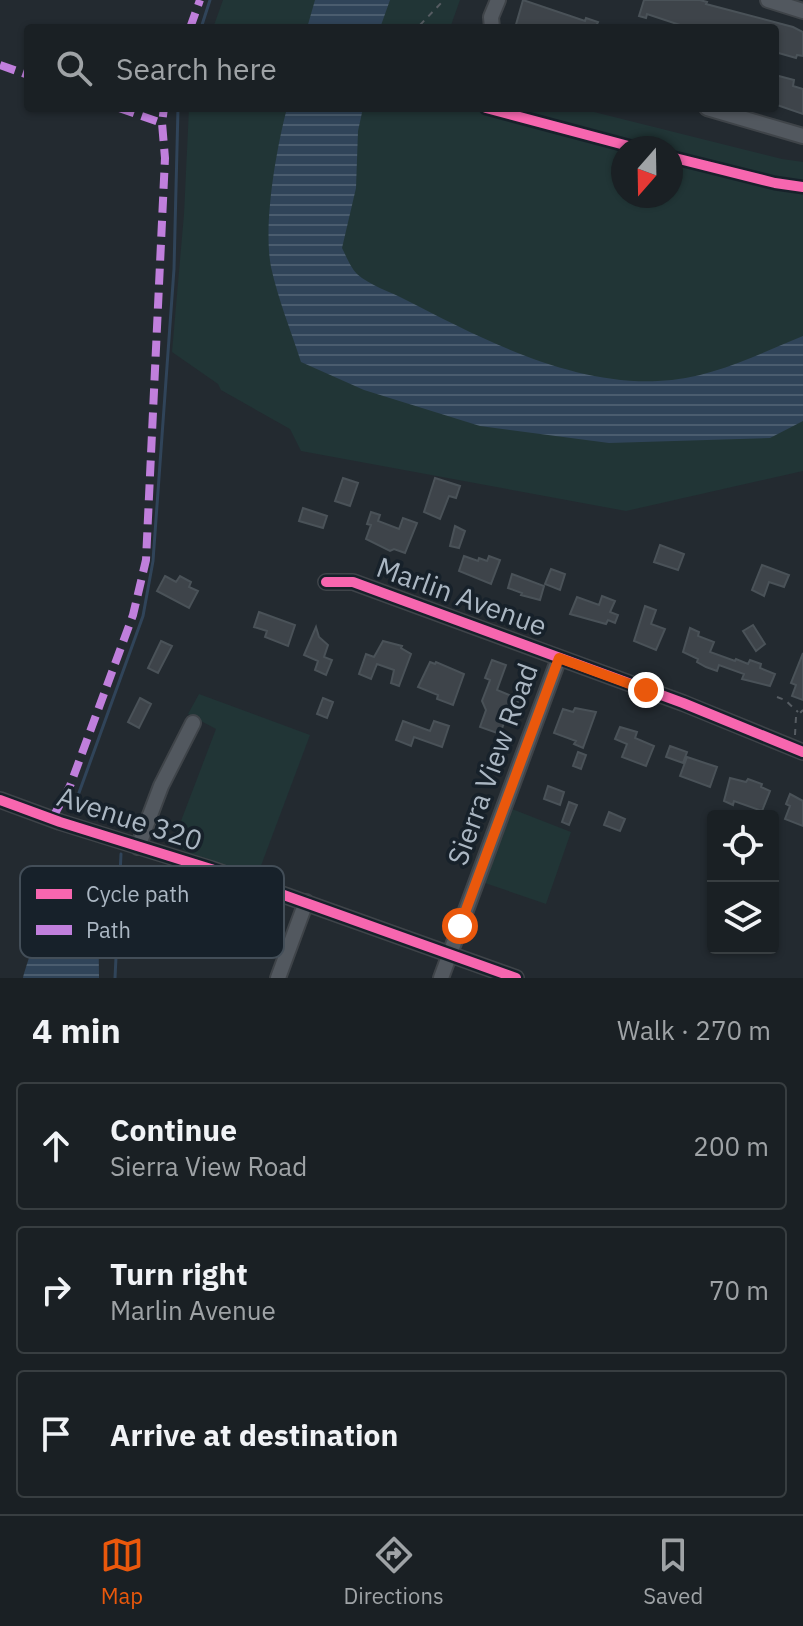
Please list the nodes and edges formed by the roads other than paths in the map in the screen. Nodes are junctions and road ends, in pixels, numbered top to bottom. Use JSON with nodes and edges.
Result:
{"nodes":[{"id":1,"x":498,"y":0,"type":"edge"},
{"id":2,"x":768,"y":0,"type":"edge"},
{"id":3,"x":803,"y":11,"type":"edge"},
{"id":4,"x":492,"y":24,"type":"edge"},
{"id":5,"x":721,"y":112,"type":"edge"},
{"id":6,"x":803,"y":136,"type":"edge"},
{"id":7,"x":326,"y":582,"type":"dead end"},
{"id":8,"x":559,"y":658,"type":"junction"},
{"id":9,"x":193,"y":723,"type":"dead end"},
{"id":10,"x":797,"y":750,"type":"edge"},
{"id":11,"x":0,"y":800,"type":"edge"},
{"id":12,"x":138,"y":847,"type":"junction"},
{"id":13,"x":196,"y":866,"type":"edge"},
{"id":14,"x":284,"y":895,"type":"edge"},
{"id":15,"x":306,"y":902,"type":"junction"},
{"id":16,"x":450,"y":954,"type":"junction"},
{"id":17,"x":278,"y":978,"type":"edge"},
{"id":18,"x":441,"y":978,"type":"edge"},
{"id":19,"x":516,"y":978,"type":"edge"}],
"edges":[{"from":1,"to":4,"type":"street"},
{"from":2,"to":3,"type":"street"},
{"from":5,"to":6,"type":"street"},
{"from":7,"to":8,"type":"street","name":"Marlin Avenue"},
{"from":8,"to":10,"type":"street","name":"Marlin Avenue"},
{"from":8,"to":16,"type":"street","name":"Sierra View Road"},
{"from":9,"to":12,"type":"street"},
{"from":11,"to":12,"type":"street","name":"Avenue 320"},
{"from":12,"to":13,"type":"street","name":"Avenue 320"},
{"from":14,"to":15,"type":"street","name":"Avenue 320"},
{"from":15,"to":16,"type":"street","name":"Avenue 320"},
{"from":15,"to":17,"type":"street"},
{"from":16,"to":18,"type":"street","name":"Sierra View Road"},
{"from":16,"to":19,"type":"street","name":"Avenue 320"}]}
